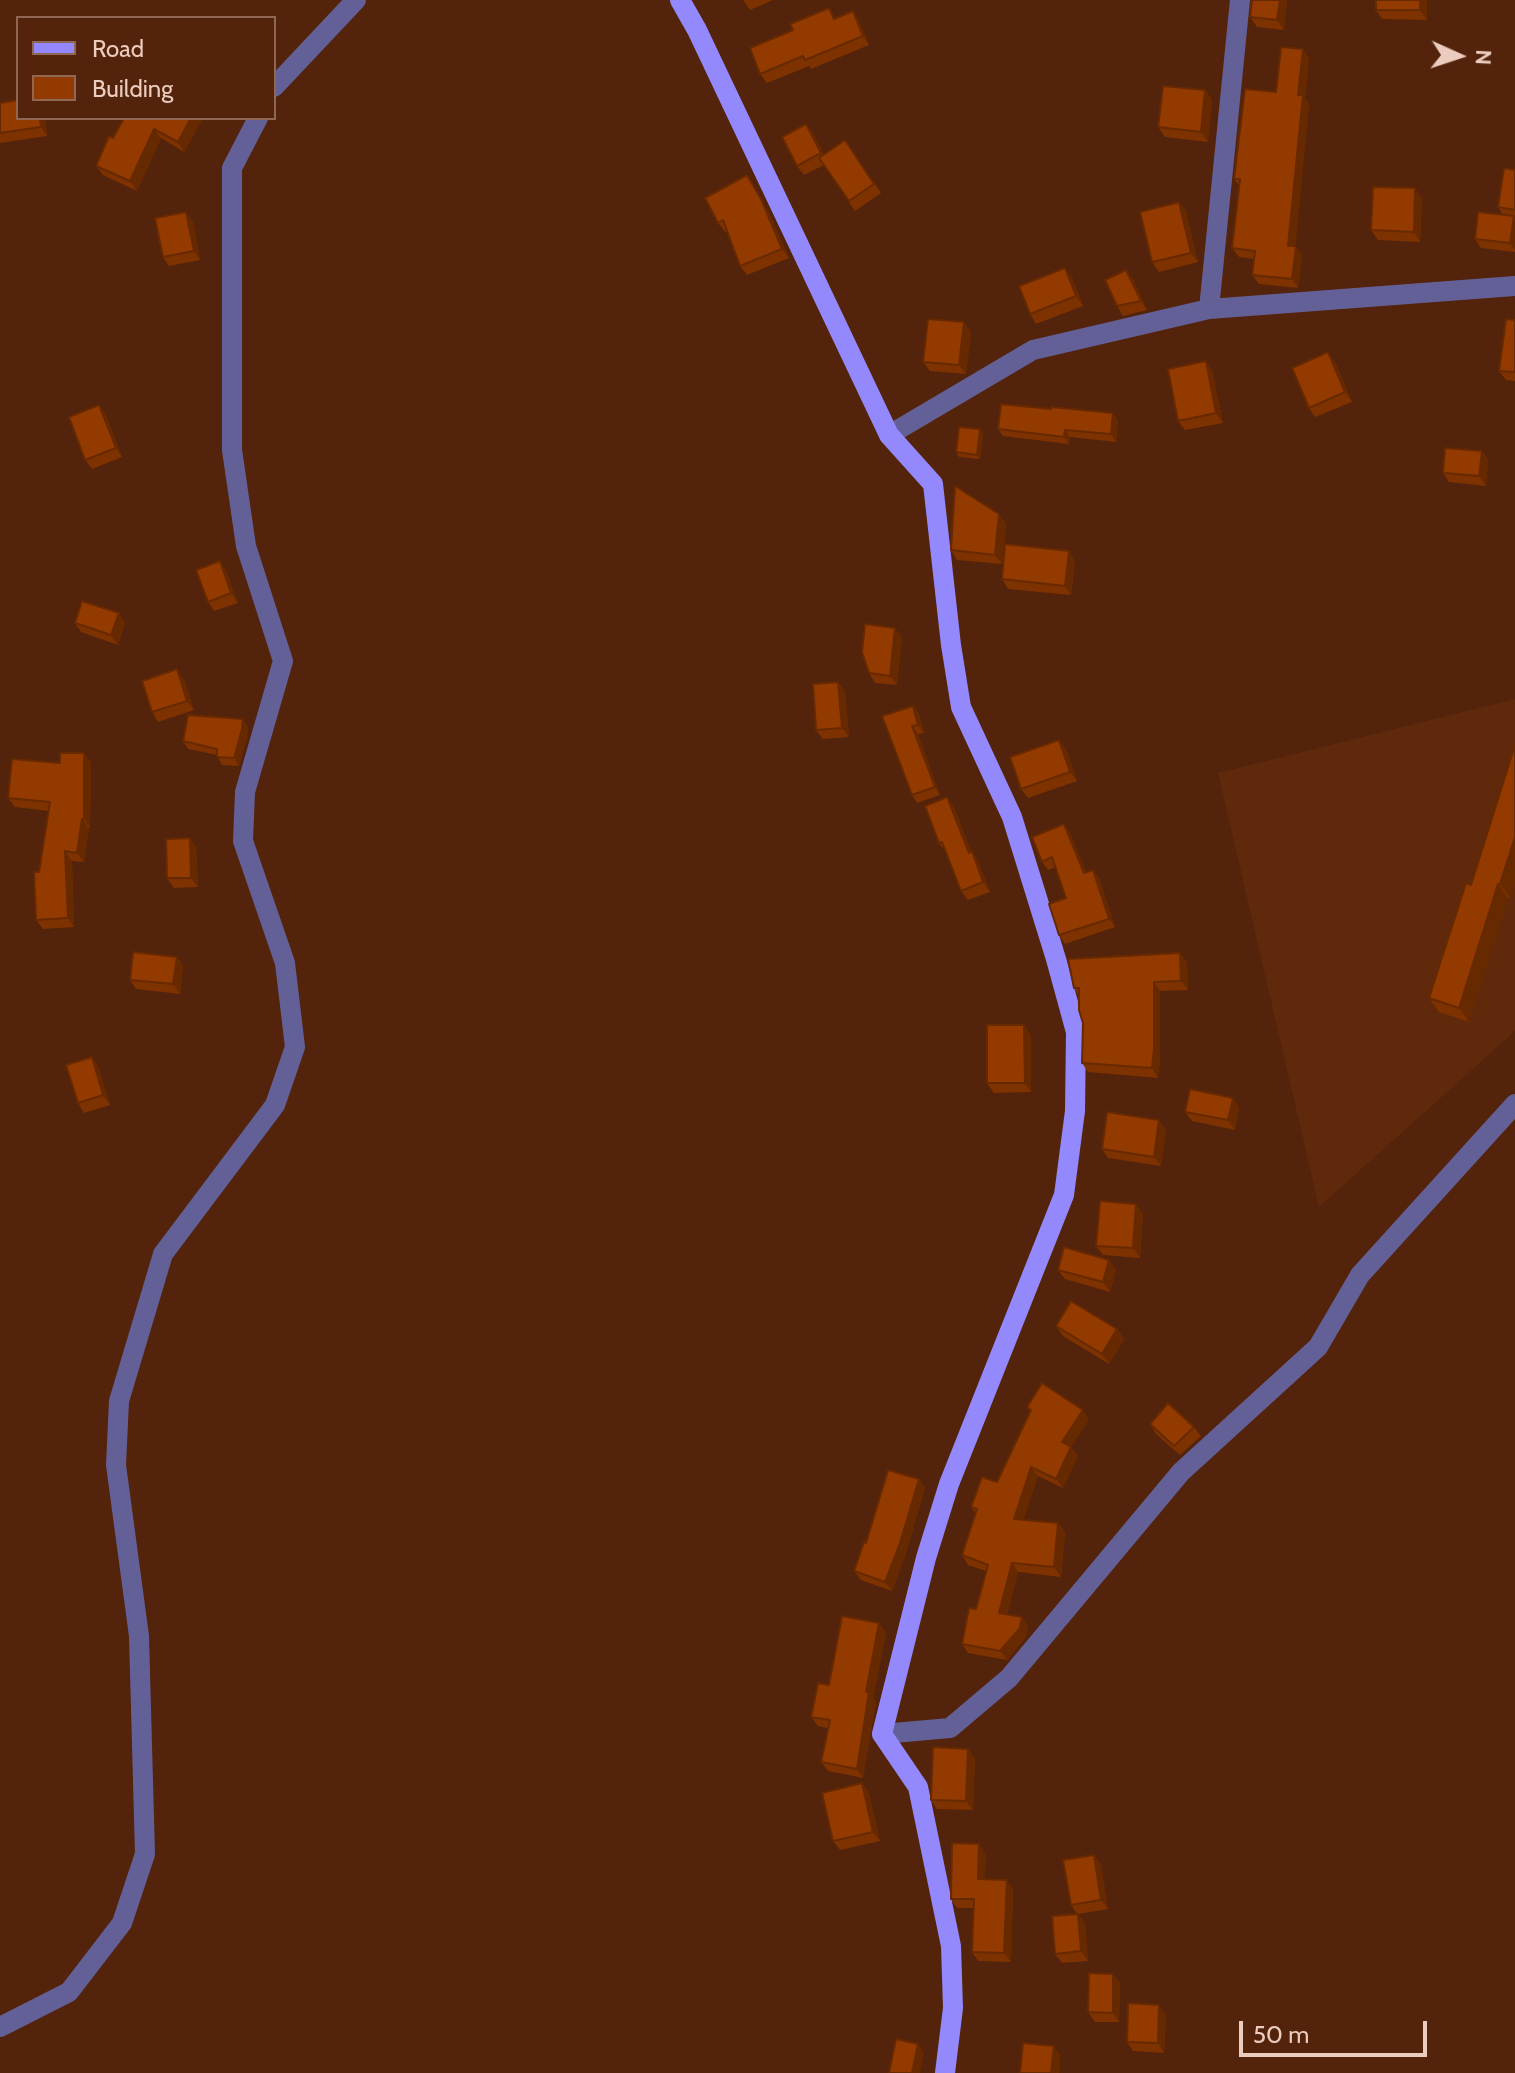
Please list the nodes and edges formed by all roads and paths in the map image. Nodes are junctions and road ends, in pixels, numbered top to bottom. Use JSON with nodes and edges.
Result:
{"nodes":[{"id":1,"x":356,"y":0,"type":"edge"},
{"id":2,"x":680,"y":0,"type":"edge"},
{"id":3,"x":1240,"y":0,"type":"edge"},
{"id":4,"x":276,"y":85,"type":"edge"},
{"id":5,"x":257,"y":120,"type":"edge"},
{"id":6,"x":1515,"y":286,"type":"edge"},
{"id":7,"x":1209,"y":309,"type":"junction"},
{"id":8,"x":889,"y":435,"type":"junction"},
{"id":9,"x":1515,"y":1104,"type":"edge"},
{"id":10,"x":882,"y":1734,"type":"junction"},
{"id":11,"x":0,"y":2027,"type":"edge"},
{"id":12,"x":945,"y":2073,"type":"edge"}],
"edges":[{"from":1,"to":4,"type":"street"},
{"from":2,"to":8,"type":"main road"},
{"from":3,"to":7,"type":"street"},
{"from":5,"to":11,"type":"street"},
{"from":6,"to":7,"type":"street"},
{"from":7,"to":8,"type":"street"},
{"from":8,"to":10,"type":"main road"},
{"from":9,"to":10,"type":"street"},
{"from":10,"to":12,"type":"main road"}]}
